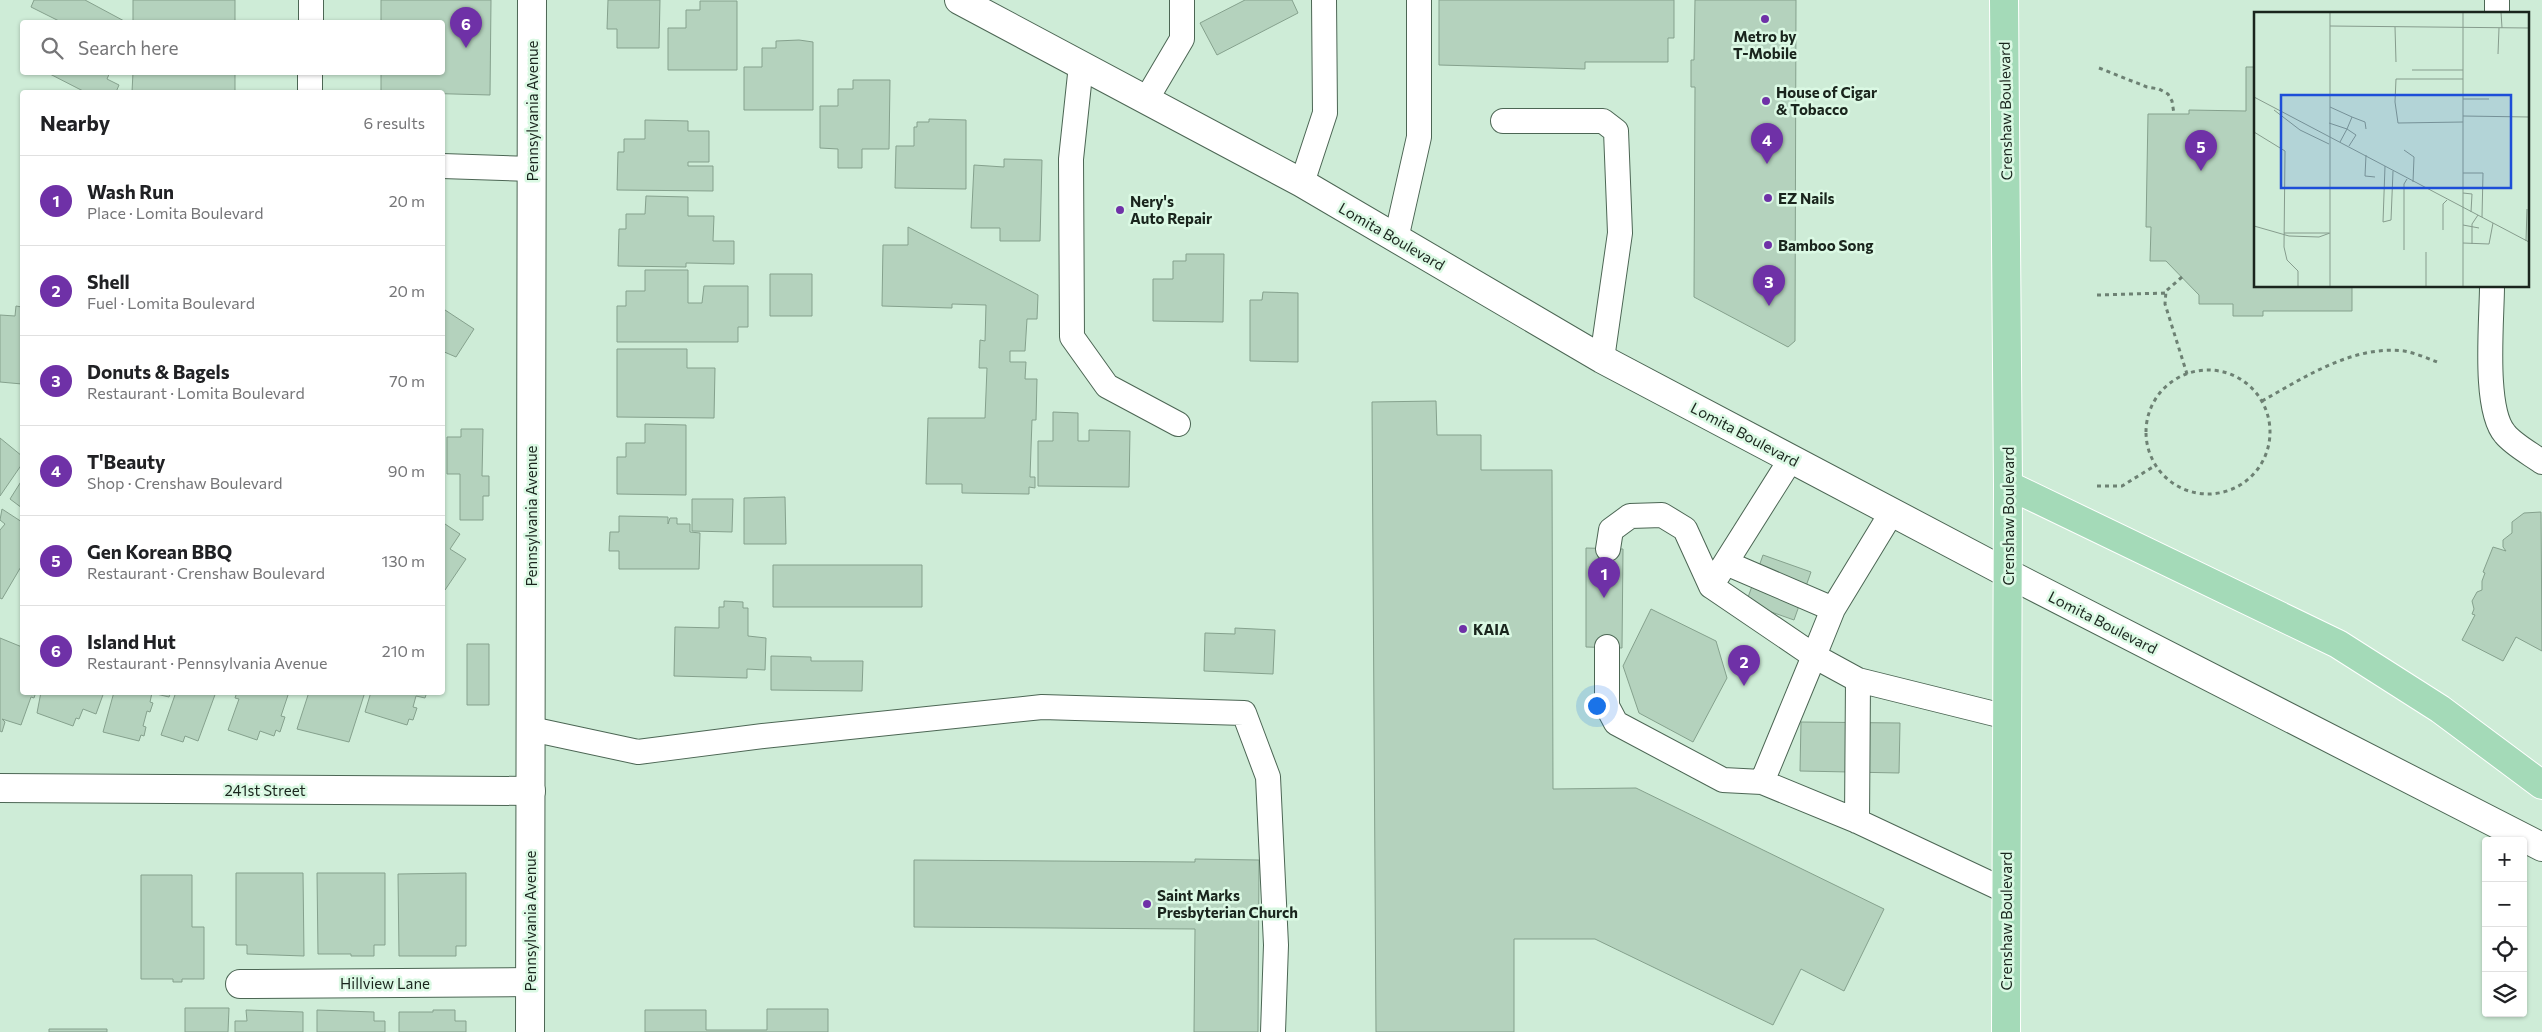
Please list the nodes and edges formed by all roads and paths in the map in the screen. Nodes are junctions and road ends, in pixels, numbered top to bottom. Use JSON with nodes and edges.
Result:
{"nodes":[{"id":1,"x":311,"y":0,"type":"edge"},
{"id":2,"x":532,"y":0,"type":"edge"},
{"id":3,"x":959,"y":0,"type":"edge"},
{"id":4,"x":1182,"y":0,"type":"edge"},
{"id":5,"x":1324,"y":0,"type":"edge"},
{"id":6,"x":1419,"y":0,"type":"edge"},
{"id":7,"x":2004,"y":0,"type":"edge"},
{"id":8,"x":310,"y":20,"type":"edge"},
{"id":9,"x":1081,"y":65,"type":"junction"},
{"id":10,"x":2099,"y":68,"type":"dead end"},
{"id":11,"x":310,"y":75,"type":"edge"},
{"id":12,"x":310,"y":90,"type":"edge"},
{"id":13,"x":1146,"y":100,"type":"junction"},
{"id":14,"x":2174,"y":114,"type":"dead end"},
{"id":15,"x":1503,"y":120,"type":"dead end"},
{"id":16,"x":445,"y":166,"type":"edge"},
{"id":17,"x":532,"y":169,"type":"junction"},
{"id":18,"x":1302,"y":183,"type":"junction"},
{"id":19,"x":1396,"y":239,"type":"junction"},
{"id":20,"x":2182,"y":277,"type":"dead end"},
{"id":21,"x":2492,"y":288,"type":"edge"},
{"id":22,"x":2166,"y":293,"type":"junction"},
{"id":23,"x":2098,"y":295,"type":"dead end"},
{"id":24,"x":1602,"y":359,"type":"junction"},
{"id":25,"x":2437,"y":362,"type":"dead end"},
{"id":26,"x":2186,"y":374,"type":"junction"},
{"id":27,"x":2262,"y":401,"type":"junction"},
{"id":28,"x":1178,"y":424,"type":"dead end"},
{"id":29,"x":1791,"y":459,"type":"junction"},
{"id":30,"x":2542,"y":462,"type":"edge"},
{"id":31,"x":2156,"y":465,"type":"junction"},
{"id":32,"x":2008,"y":485,"type":"junction"},
{"id":33,"x":2097,"y":486,"type":"dead end"},
{"id":34,"x":1892,"y":512,"type":"junction"},
{"id":35,"x":1608,"y":549,"type":"dead end"},
{"id":36,"x":1726,"y":564,"type":"junction"},
{"id":37,"x":2007,"y":573,"type":"junction"},
{"id":38,"x":1711,"y":586,"type":"junction"},
{"id":39,"x":1833,"y":609,"type":"junction"},
{"id":40,"x":1607,"y":647,"type":"dead end"},
{"id":41,"x":1814,"y":656,"type":"junction"},
{"id":42,"x":1858,"y":680,"type":"junction"},
{"id":43,"x":2007,"y":717,"type":"junction"},
{"id":44,"x":531,"y":729,"type":"junction"},
{"id":45,"x":1762,"y":782,"type":"junction"},
{"id":46,"x":2542,"y":785,"type":"edge"},
{"id":47,"x":0,"y":788,"type":"edge"},
{"id":48,"x":531,"y":791,"type":"junction"},
{"id":49,"x":1857,"y":821,"type":"junction"},
{"id":50,"x":2542,"y":847,"type":"edge"},
{"id":51,"x":2006,"y":891,"type":"junction"},
{"id":52,"x":530,"y":982,"type":"junction"},
{"id":53,"x":240,"y":984,"type":"dead end"},
{"id":54,"x":530,"y":1032,"type":"edge"},
{"id":55,"x":1274,"y":1032,"type":"edge"},
{"id":56,"x":2006,"y":1032,"type":"edge"}],
"edges":[{"from":1,"to":8,"type":"lane"},
{"from":2,"to":17,"type":"street","name":"Pennsylvania Avenue"},
{"from":3,"to":9,"type":"street","name":"Lomita Boulevard"},
{"from":4,"to":13,"type":"lane"},
{"from":5,"to":18,"type":"lane"},
{"from":6,"to":19,"type":"lane"},
{"from":7,"to":32,"type":"main road","name":"Crenshaw Boulevard"},
{"from":9,"to":13,"type":"street","name":"Lomita Boulevard"},
{"from":9,"to":28,"type":"lane"},
{"from":10,"to":14,"type":"path"},
{"from":11,"to":12,"type":"lane"},
{"from":13,"to":18,"type":"street","name":"Lomita Boulevard"},
{"from":15,"to":24,"type":"lane"},
{"from":16,"to":17,"type":"lane"},
{"from":17,"to":44,"type":"street","name":"Pennsylvania Avenue"},
{"from":18,"to":19,"type":"street","name":"Lomita Boulevard"},
{"from":19,"to":24,"type":"street","name":"Lomita Boulevard"},
{"from":20,"to":22,"type":"path"},
{"from":21,"to":30,"type":"lane"},
{"from":22,"to":23,"type":"path"},
{"from":22,"to":26,"type":"path"},
{"from":24,"to":29,"type":"street","name":"Lomita Boulevard"},
{"from":25,"to":27,"type":"path"},
{"from":26,"to":27,"type":"path"},
{"from":26,"to":31,"type":"path"},
{"from":27,"to":31,"type":"path"},
{"from":29,"to":34,"type":"street","name":"Lomita Boulevard"},
{"from":29,"to":36,"type":"lane"},
{"from":31,"to":33,"type":"path"},
{"from":32,"to":37,"type":"main road","name":"Crenshaw Boulevard"},
{"from":32,"to":46,"type":"main road"},
{"from":34,"to":37,"type":"street","name":"Lomita Boulevard"},
{"from":34,"to":39,"type":"lane"},
{"from":35,"to":38,"type":"lane"},
{"from":36,"to":38,"type":"lane"},
{"from":36,"to":39,"type":"lane"},
{"from":37,"to":43,"type":"main road","name":"Crenshaw Boulevard"},
{"from":37,"to":50,"type":"street","name":"Lomita Boulevard"},
{"from":38,"to":41,"type":"lane"},
{"from":39,"to":41,"type":"lane"},
{"from":40,"to":45,"type":"lane"},
{"from":41,"to":42,"type":"lane"},
{"from":41,"to":45,"type":"lane"},
{"from":42,"to":43,"type":"lane"},
{"from":42,"to":49,"type":"lane"},
{"from":43,"to":51,"type":"main road","name":"Crenshaw Boulevard"},
{"from":44,"to":48,"type":"street","name":"Pennsylvania Avenue"},
{"from":44,"to":55,"type":"lane"},
{"from":45,"to":49,"type":"lane"},
{"from":47,"to":48,"type":"street","name":"241st Street"},
{"from":48,"to":52,"type":"street","name":"Pennsylvania Avenue"},
{"from":49,"to":51,"type":"lane"},
{"from":51,"to":56,"type":"main road","name":"Crenshaw Boulevard"},
{"from":52,"to":53,"type":"street","name":"Hillview Lane"},
{"from":52,"to":54,"type":"street","name":"Pennsylvania Avenue"}]}
